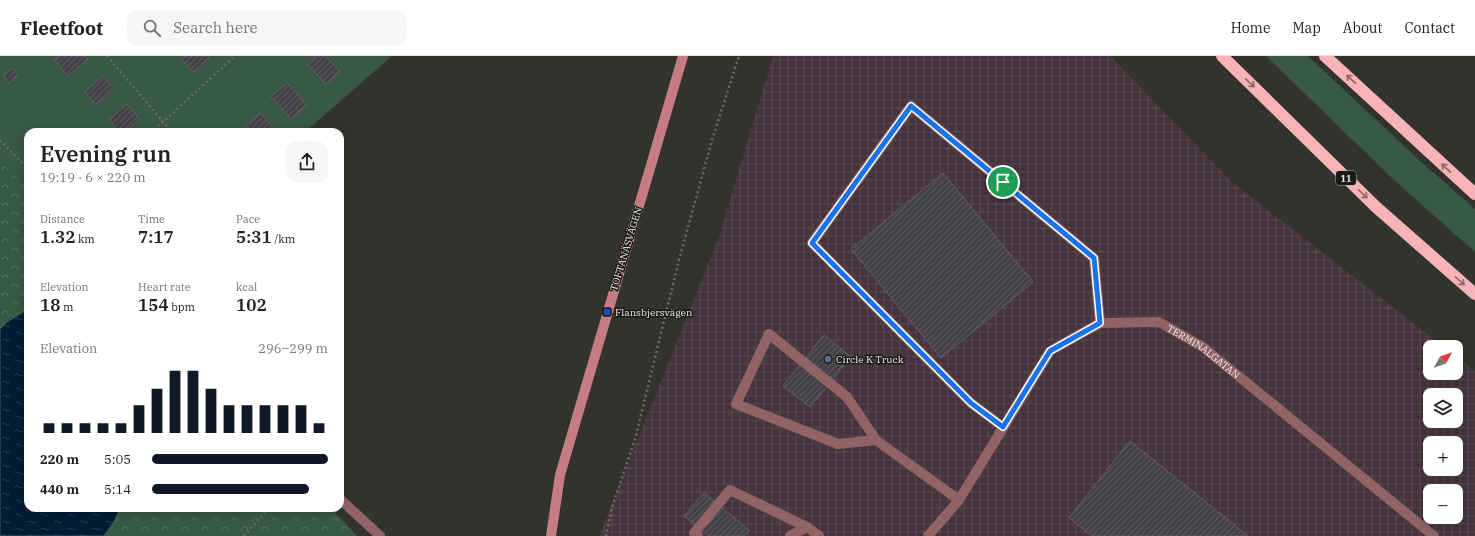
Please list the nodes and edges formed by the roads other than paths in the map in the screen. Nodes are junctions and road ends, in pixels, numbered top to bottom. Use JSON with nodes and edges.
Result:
{"nodes":[{"id":1,"x":684,"y":56,"type":"edge"},
{"id":2,"x":1222,"y":56,"type":"edge"},
{"id":3,"x":1325,"y":56,"type":"edge"},
{"id":4,"x":1475,"y":194,"type":"edge"},
{"id":5,"x":1475,"y":294,"type":"edge"},
{"id":6,"x":1100,"y":323,"type":"junction"},
{"id":7,"x":1003,"y":427,"type":"junction"},
{"id":8,"x":876,"y":440,"type":"junction"},
{"id":9,"x":959,"y":500,"type":"junction"},
{"id":10,"x":344,"y":503,"type":"edge"},
{"id":11,"x":807,"y":527,"type":"junction"},
{"id":12,"x":380,"y":536,"type":"edge"},
{"id":13,"x":551,"y":536,"type":"edge"},
{"id":14,"x":698,"y":536,"type":"edge"},
{"id":15,"x":790,"y":536,"type":"edge"},
{"id":16,"x":819,"y":536,"type":"edge"},
{"id":17,"x":928,"y":536,"type":"edge"},
{"id":18,"x":1434,"y":536,"type":"edge"}],
"edges":[{"from":1,"to":13,"type":"street","name":"TOFTANÄSVÄGEN"},
{"from":2,"to":5,"type":"highway","number":"11","one_way":true},
{"from":4,"to":3,"type":"highway","one_way":true},
{"from":6,"to":7,"type":"street","name":"TERMINALGATAN"},
{"from":6,"to":7,"type":"street"},
{"from":6,"to":18,"type":"street","name":"TERMINALGATAN"},
{"from":7,"to":9,"type":"street","name":"TERMINALGATAN"},
{"from":8,"to":8,"type":"street"},
{"from":8,"to":9,"type":"street"},
{"from":9,"to":17,"type":"street","name":"TERMINALGATAN"},
{"from":10,"to":12,"type":"street"},
{"from":11,"to":14,"type":"street"},
{"from":11,"to":15,"type":"street"},
{"from":11,"to":16,"type":"street"}]}
